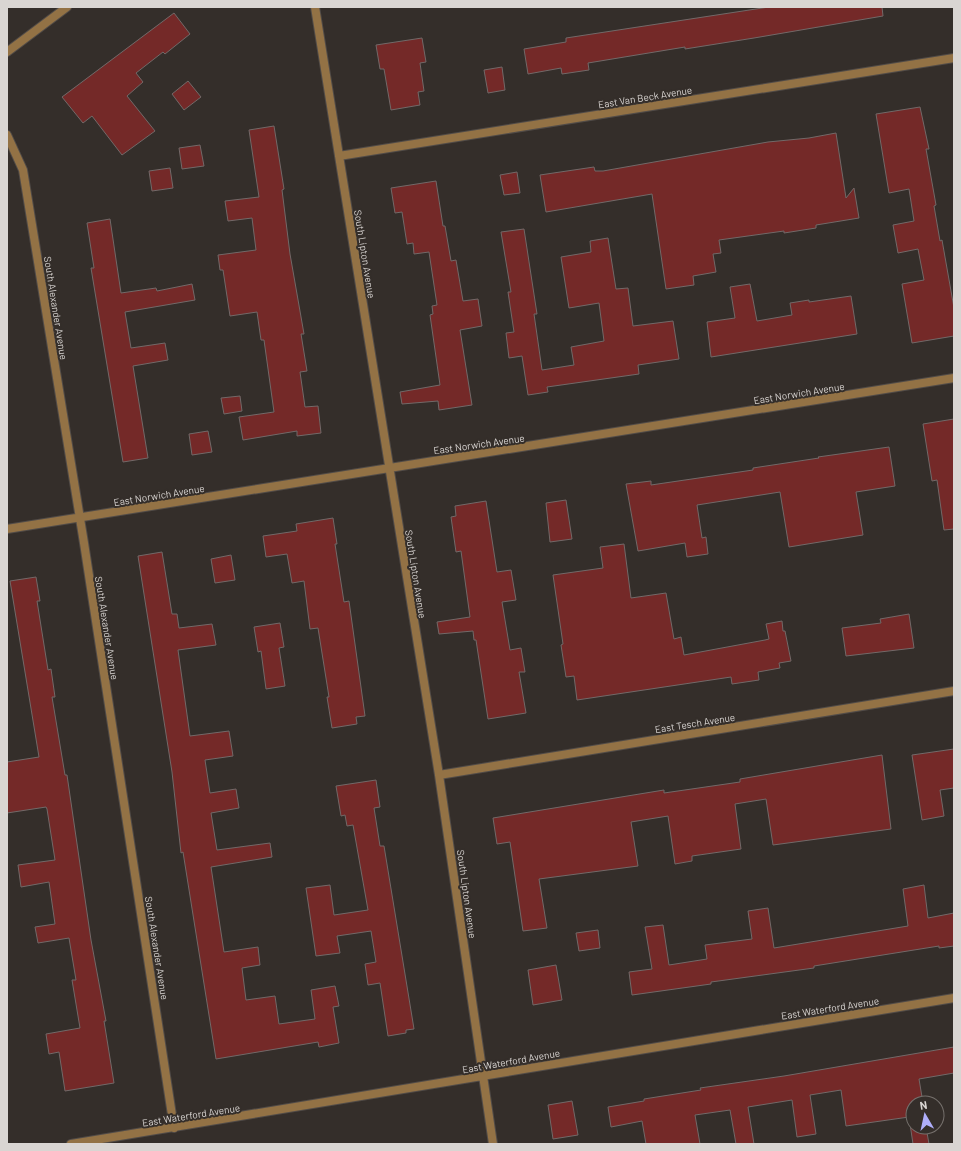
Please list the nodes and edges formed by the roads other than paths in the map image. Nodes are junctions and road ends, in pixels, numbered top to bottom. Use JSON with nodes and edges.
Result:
{"nodes":[{"id":1,"x":67,"y":7,"type":"edge"},
{"id":2,"x":315,"y":7,"type":"edge"},
{"id":3,"x":7,"y":52,"type":"edge"},
{"id":4,"x":954,"y":58,"type":"edge"},
{"id":5,"x":7,"y":135,"type":"edge"},
{"id":6,"x":339,"y":156,"type":"junction"},
{"id":7,"x":954,"y":378,"type":"edge"},
{"id":8,"x":388,"y":467,"type":"junction"},
{"id":9,"x":80,"y":517,"type":"junction"},
{"id":10,"x":7,"y":529,"type":"edge"},
{"id":11,"x":954,"y":691,"type":"edge"},
{"id":12,"x":439,"y":775,"type":"junction"},
{"id":13,"x":954,"y":998,"type":"edge"},
{"id":14,"x":483,"y":1077,"type":"junction"},
{"id":15,"x":174,"y":1128,"type":"junction"},
{"id":16,"x":71,"y":1144,"type":"edge"},
{"id":17,"x":493,"y":1144,"type":"edge"}],
"edges":[{"from":1,"to":3,"type":"street"},
{"from":2,"to":6,"type":"street","name":"South Lipton Avenue"},
{"from":4,"to":6,"type":"street","name":"East Van Beck Avenue"},
{"from":5,"to":9,"type":"street","name":"South Alexander Avenue"},
{"from":6,"to":8,"type":"street","name":"South Lipton Avenue"},
{"from":7,"to":8,"type":"street","name":"East Norwich Avenue"},
{"from":8,"to":9,"type":"street","name":"East Norwich Avenue"},
{"from":8,"to":12,"type":"street","name":"South Lipton Avenue"},
{"from":9,"to":10,"type":"street","name":"East Norwich Avenue"},
{"from":9,"to":15,"type":"street","name":"South Alexander Avenue"},
{"from":11,"to":12,"type":"street","name":"East Tesch Avenue"},
{"from":12,"to":14,"type":"street","name":"South Lipton Avenue"},
{"from":13,"to":14,"type":"street","name":"East Waterford Avenue"},
{"from":14,"to":15,"type":"street","name":"East Waterford Avenue"},
{"from":14,"to":17,"type":"street","name":"South Lipton Avenue"},
{"from":15,"to":16,"type":"street","name":"East Waterford Avenue"}]}
